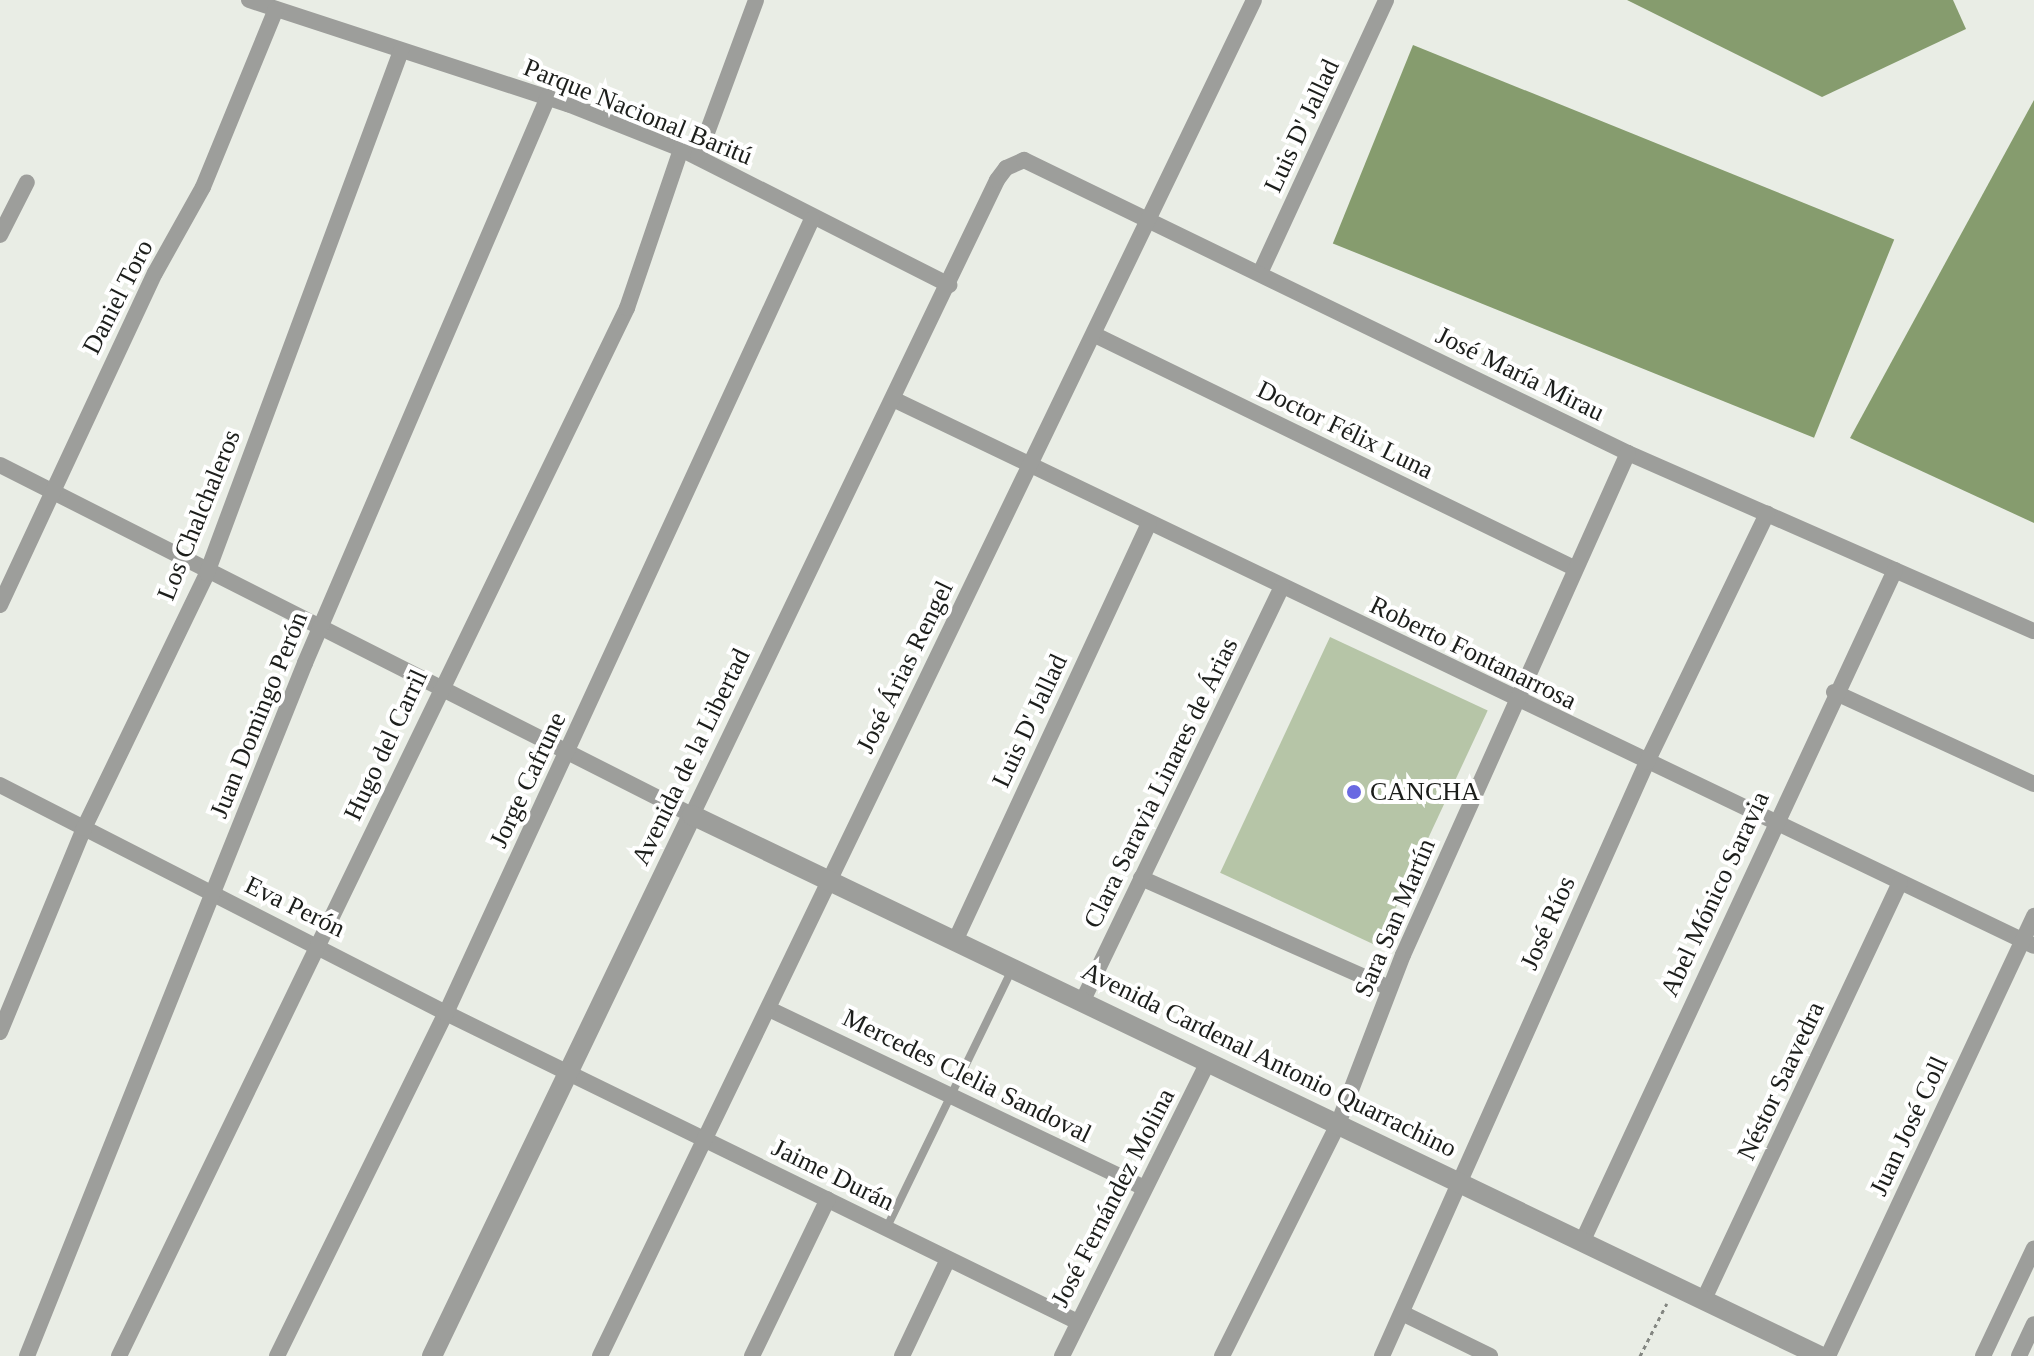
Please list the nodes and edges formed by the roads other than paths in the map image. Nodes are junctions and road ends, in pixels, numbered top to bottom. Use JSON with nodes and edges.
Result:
{"nodes":[{"id":1,"x":249,"y":0,"type":"edge"},
{"id":2,"x":756,"y":0,"type":"edge"},
{"id":3,"x":1254,"y":0,"type":"edge"},
{"id":4,"x":1386,"y":0,"type":"edge"},
{"id":5,"x":276,"y":9,"type":"junction"},
{"id":6,"x":401,"y":51,"type":"junction"},
{"id":7,"x":548,"y":97,"type":"junction"},
{"id":8,"x":681,"y":149,"type":"junction"},
{"id":9,"x":698,"y":157,"type":"junction"},
{"id":10,"x":997,"y":180,"type":"joint"},
{"id":11,"x":27,"y":182,"type":"dead end"},
{"id":12,"x":1151,"y":217,"type":"junction"},
{"id":13,"x":812,"y":219,"type":"junction"},
{"id":14,"x":0,"y":235,"type":"edge"},
{"id":15,"x":1261,"y":271,"type":"junction"},
{"id":16,"x":949,"y":285,"type":"junction"},
{"id":17,"x":1095,"y":335,"type":"junction"},
{"id":18,"x":893,"y":399,"type":"junction"},
{"id":19,"x":1628,"y":453,"type":"junction"},
{"id":20,"x":0,"y":465,"type":"edge"},
{"id":21,"x":1027,"y":467,"type":"junction"},
{"id":22,"x":50,"y":489,"type":"junction"},
{"id":23,"x":1767,"y":514,"type":"junction"},
{"id":24,"x":1149,"y":524,"type":"junction"},
{"id":25,"x":1574,"y":568,"type":"junction"},
{"id":26,"x":1895,"y":570,"type":"junction"},
{"id":27,"x":207,"y":573,"type":"junction"},
{"id":28,"x":1282,"y":587,"type":"junction"},
{"id":29,"x":0,"y":605,"type":"edge"},
{"id":30,"x":318,"y":631,"type":"junction"},
{"id":31,"x":2034,"y":631,"type":"edge"},
{"id":32,"x":439,"y":688,"type":"junction"},
{"id":33,"x":1834,"y":692,"type":"junction"},
{"id":34,"x":1517,"y":701,"type":"junction"},
{"id":35,"x":567,"y":754,"type":"junction"},
{"id":36,"x":1647,"y":762,"type":"junction"},
{"id":37,"x":2034,"y":784,"type":"edge"},
{"id":38,"x":0,"y":785,"type":"edge"},
{"id":39,"x":692,"y":815,"type":"junction"},
{"id":40,"x":1774,"y":822,"type":"junction"},
{"id":41,"x":84,"y":828,"type":"junction"},
{"id":42,"x":1141,"y":878,"type":"junction"},
{"id":43,"x":829,"y":881,"type":"junction"},
{"id":44,"x":1900,"y":883,"type":"junction"},
{"id":45,"x":214,"y":894,"type":"junction"},
{"id":46,"x":2034,"y":916,"type":"edge"},
{"id":47,"x":956,"y":939,"type":"junction"},
{"id":48,"x":2028,"y":943,"type":"edge"},
{"id":49,"x":318,"y":944,"type":"junction"},
{"id":50,"x":1013,"y":966,"type":"junction"},
{"id":51,"x":1389,"y":988,"type":"junction"},
{"id":52,"x":1083,"y":1000,"type":"junction"},
{"id":53,"x":769,"y":1009,"type":"junction"},
{"id":54,"x":446,"y":1013,"type":"junction"},
{"id":55,"x":0,"y":1032,"type":"edge"},
{"id":56,"x":1208,"y":1062,"type":"junction"},
{"id":57,"x":568,"y":1072,"type":"junction"},
{"id":58,"x":951,"y":1094,"type":"junction"},
{"id":59,"x":1338,"y":1124,"type":"junction"},
{"id":60,"x":703,"y":1139,"type":"junction"},
{"id":61,"x":1463,"y":1181,"type":"junction"},
{"id":62,"x":1144,"y":1188,"type":"junction"},
{"id":63,"x":828,"y":1199,"type":"junction"},
{"id":64,"x":887,"y":1227,"type":"junction"},
{"id":65,"x":1583,"y":1240,"type":"junction"},
{"id":66,"x":2034,"y":1248,"type":"edge"},
{"id":67,"x":948,"y":1259,"type":"junction"},
{"id":68,"x":1704,"y":1299,"type":"junction"},
{"id":69,"x":1402,"y":1313,"type":"junction"},
{"id":70,"x":1078,"y":1322,"type":"junction"},
{"id":71,"x":2034,"y":1324,"type":"edge"},
{"id":72,"x":27,"y":1356,"type":"edge"},
{"id":73,"x":119,"y":1356,"type":"edge"},
{"id":74,"x":277,"y":1356,"type":"edge"},
{"id":75,"x":432,"y":1356,"type":"edge"},
{"id":76,"x":600,"y":1356,"type":"edge"},
{"id":77,"x":752,"y":1356,"type":"edge"},
{"id":78,"x":902,"y":1356,"type":"edge"},
{"id":79,"x":1062,"y":1356,"type":"edge"},
{"id":80,"x":1222,"y":1356,"type":"edge"},
{"id":81,"x":1382,"y":1356,"type":"edge"},
{"id":82,"x":1490,"y":1356,"type":"edge"},
{"id":83,"x":1820,"y":1356,"type":"edge"},
{"id":84,"x":1828,"y":1356,"type":"edge"},
{"id":85,"x":1983,"y":1356,"type":"edge"},
{"id":86,"x":2019,"y":1356,"type":"edge"}],
"edges":[{"from":1,"to":5,"type":"street","name":"Parque Nacional Baritú"},
{"from":2,"to":9,"type":"street"},
{"from":3,"to":12,"type":"street","name":"José Árias Rengel"},
{"from":4,"to":15,"type":"street","name":"Luis D' Jallad"},
{"from":5,"to":6,"type":"street","name":"Parque Nacional Baritú"},
{"from":5,"to":22,"type":"street","name":"Daniel Toro"},
{"from":6,"to":7,"type":"street","name":"Parque Nacional Baritú"},
{"from":6,"to":27,"type":"street","name":"Los Chalchaleros"},
{"from":7,"to":8,"type":"street","name":"Parque Nacional Baritú"},
{"from":7,"to":30,"type":"street","name":"Juan Domingo Perón"},
{"from":8,"to":9,"type":"street","name":"Parque Nacional Baritú"},
{"from":8,"to":32,"type":"street","name":"Hugo del Carril"},
{"from":9,"to":13,"type":"street","name":"Parque Nacional Baritú"},
{"from":10,"to":12,"type":"street","name":"José María Mirau"},
{"from":10,"to":16,"type":"street","name":"Avenida de la Libertad"},
{"from":11,"to":14,"type":"street"},
{"from":12,"to":15,"type":"street","name":"José María Mirau"},
{"from":12,"to":17,"type":"street","name":"José Árias Rengel"},
{"from":13,"to":16,"type":"street","name":"Parque Nacional Baritú"},
{"from":13,"to":35,"type":"street","name":"Jorge Cafrune"},
{"from":15,"to":19,"type":"street","name":"José María Mirau"},
{"from":16,"to":18,"type":"street","name":"Avenida de la Libertad"},
{"from":17,"to":21,"type":"street","name":"José Árias Rengel"},
{"from":17,"to":25,"type":"street","name":"Doctor Félix Luna"},
{"from":18,"to":21,"type":"street","name":"Roberto Fontanarrosa"},
{"from":18,"to":39,"type":"street","name":"Avenida de la Libertad"},
{"from":19,"to":23,"type":"street","name":"José María Mirau"},
{"from":19,"to":25,"type":"street","name":"Sara San Martín"},
{"from":20,"to":22,"type":"street"},
{"from":21,"to":24,"type":"street","name":"Roberto Fontanarrosa"},
{"from":21,"to":43,"type":"street","name":"José Árias Rengel"},
{"from":22,"to":27,"type":"street"},
{"from":22,"to":29,"type":"street","name":"Daniel Toro"},
{"from":23,"to":26,"type":"street","name":"José María Mirau"},
{"from":23,"to":36,"type":"street","name":"José Ríos"},
{"from":24,"to":28,"type":"street","name":"Roberto Fontanarrosa"},
{"from":24,"to":47,"type":"street","name":"Luis D' Jallad"},
{"from":25,"to":34,"type":"street","name":"Sara San Martín"},
{"from":26,"to":31,"type":"street","name":"José María Mirau"},
{"from":26,"to":33,"type":"street","name":"Abel Mónico Saravia"},
{"from":27,"to":30,"type":"street"},
{"from":27,"to":41,"type":"street","name":"Los Chalchaleros"},
{"from":28,"to":34,"type":"street","name":"Roberto Fontanarrosa"},
{"from":28,"to":42,"type":"street","name":"Clara Saravia Linares de Árias"},
{"from":30,"to":32,"type":"street"},
{"from":30,"to":45,"type":"street","name":"Juan Domingo Perón"},
{"from":32,"to":35,"type":"street"},
{"from":32,"to":49,"type":"street","name":"Hugo del Carril"},
{"from":33,"to":37,"type":"street"},
{"from":33,"to":40,"type":"street","name":"Abel Mónico Saravia"},
{"from":34,"to":36,"type":"street","name":"Roberto Fontanarrosa"},
{"from":34,"to":51,"type":"street","name":"Sara San Martín"},
{"from":35,"to":39,"type":"street"},
{"from":35,"to":54,"type":"street","name":"Jorge Cafrune"},
{"from":36,"to":40,"type":"street","name":"Roberto Fontanarrosa"},
{"from":36,"to":61,"type":"street","name":"José Ríos"},
{"from":38,"to":41,"type":"street","name":"Eva Perón"},
{"from":39,"to":43,"type":"street","name":"Avenida Cardenal Antonio Quarrachino"},
{"from":39,"to":57,"type":"street","name":"Avenida de la Libertad"},
{"from":40,"to":44,"type":"street","name":"Roberto Fontanarrosa"},
{"from":40,"to":65,"type":"street","name":"Abel Mónico Saravia"},
{"from":41,"to":45,"type":"street","name":"Eva Perón"},
{"from":41,"to":55,"type":"street","name":"Los Chalchaleros"},
{"from":42,"to":51,"type":"street"},
{"from":42,"to":52,"type":"street","name":"Clara Saravia Linares de Árias"},
{"from":43,"to":47,"type":"street","name":"Avenida Cardenal Antonio Quarrachino"},
{"from":43,"to":53,"type":"street","name":"José Árias Rengel"},
{"from":44,"to":48,"type":"street","name":"Roberto Fontanarrosa"},
{"from":44,"to":68,"type":"street","name":"Néstor Saavedra"},
{"from":45,"to":49,"type":"street","name":"Eva Perón"},
{"from":45,"to":72,"type":"street","name":"Juan Domingo Perón"},
{"from":46,"to":48,"type":"street","name":"Juan José Coll"},
{"from":47,"to":50,"type":"street","name":"Avenida Cardenal Antonio Quarrachino"},
{"from":48,"to":84,"type":"street","name":"Juan José Coll"},
{"from":49,"to":54,"type":"street","name":"Eva Perón"},
{"from":49,"to":73,"type":"street","name":"Hugo del Carril"},
{"from":50,"to":52,"type":"street","name":"Avenida Cardenal Antonio Quarrachino"},
{"from":50,"to":58,"type":"lane"},
{"from":51,"to":59,"type":"street","name":"Sara San Martín"},
{"from":52,"to":56,"type":"street","name":"Avenida Cardenal Antonio Quarrachino"},
{"from":53,"to":58,"type":"street","name":"Mercedes Clelia Sandoval"},
{"from":53,"to":60,"type":"street","name":"José Árias Rengel"},
{"from":54,"to":57,"type":"street","name":"Eva Perón"},
{"from":54,"to":74,"type":"street","name":"Jorge Cafrune"},
{"from":56,"to":59,"type":"street","name":"Avenida Cardenal Antonio Quarrachino"},
{"from":56,"to":62,"type":"street","name":"José Fernández Molina"},
{"from":57,"to":60,"type":"street","name":"Jaime Durán"},
{"from":57,"to":75,"type":"street","name":"Avenida de la Libertad"},
{"from":58,"to":62,"type":"street","name":"Mercedes Clelia Sandoval"},
{"from":58,"to":64,"type":"lane"},
{"from":59,"to":61,"type":"street","name":"Avenida Cardenal Antonio Quarrachino"},
{"from":59,"to":80,"type":"street","name":"Sara San Martín"},
{"from":60,"to":63,"type":"street","name":"Jaime Durán"},
{"from":60,"to":76,"type":"street","name":"José Árias Rengel"},
{"from":61,"to":65,"type":"street","name":"Avenida Cardenal Antonio Quarrachino"},
{"from":61,"to":69,"type":"street","name":"José Ríos"},
{"from":62,"to":70,"type":"street","name":"José Fernández Molina"},
{"from":63,"to":64,"type":"street","name":"Jaime Durán"},
{"from":63,"to":77,"type":"street"},
{"from":64,"to":67,"type":"street","name":"Jaime Durán"},
{"from":65,"to":68,"type":"street","name":"Avenida Cardenal Antonio Quarrachino"},
{"from":66,"to":85,"type":"street"},
{"from":67,"to":70,"type":"street","name":"Jaime Durán"},
{"from":67,"to":78,"type":"street"},
{"from":68,"to":83,"type":"street","name":"Avenida Cardenal Antonio Quarrachino"},
{"from":69,"to":81,"type":"street","name":"José Ríos"},
{"from":69,"to":82,"type":"street"},
{"from":70,"to":79,"type":"street","name":"José Fernández Molina"},
{"from":71,"to":86,"type":"street"}]}
